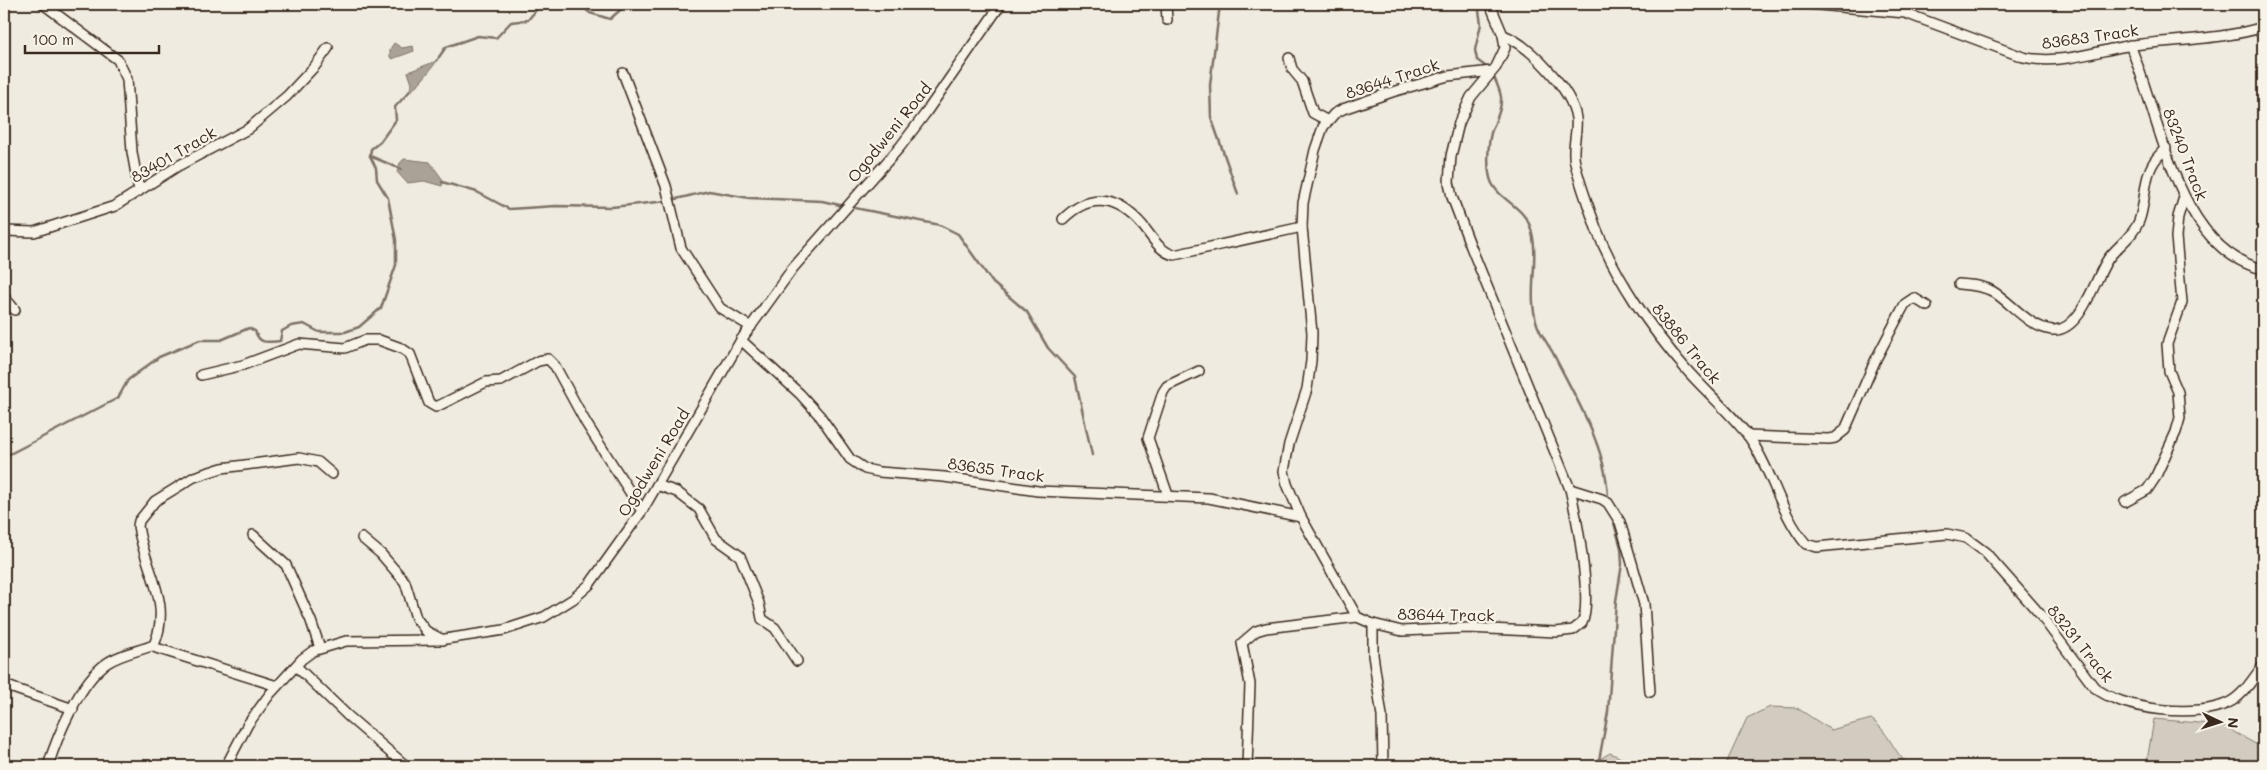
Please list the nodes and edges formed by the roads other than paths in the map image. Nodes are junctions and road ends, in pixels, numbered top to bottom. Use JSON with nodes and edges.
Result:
{"nodes":[{"id":1,"x":43,"y":4,"type":"edge"},
{"id":2,"x":1001,"y":4,"type":"edge"},
{"id":3,"x":1166,"y":4,"type":"edge"},
{"id":4,"x":1490,"y":4,"type":"edge"},
{"id":5,"x":1808,"y":4,"type":"edge"},
{"id":6,"x":1167,"y":20,"type":"dead end"},
{"id":7,"x":2263,"y":27,"type":"edge"},
{"id":8,"x":1503,"y":35,"type":"junction"},
{"id":9,"x":2130,"y":45,"type":"junction"},
{"id":10,"x":328,"y":48,"type":"dead end"},
{"id":11,"x":1289,"y":58,"type":"dead end"},
{"id":12,"x":1492,"y":71,"type":"junction"},
{"id":13,"x":623,"y":74,"type":"dead end"},
{"id":14,"x":1328,"y":121,"type":"junction"},
{"id":15,"x":2166,"y":148,"type":"junction"},
{"id":16,"x":139,"y":191,"type":"junction"},
{"id":17,"x":2184,"y":197,"type":"junction"},
{"id":18,"x":1063,"y":219,"type":"dead end"},
{"id":19,"x":1302,"y":227,"type":"junction"},
{"id":20,"x":4,"y":231,"type":"edge"},
{"id":21,"x":2263,"y":270,"type":"edge"},
{"id":22,"x":1959,"y":284,"type":"dead end"},
{"id":23,"x":4,"y":297,"type":"edge"},
{"id":24,"x":1927,"y":306,"type":"dead end"},
{"id":25,"x":15,"y":310,"type":"dead end"},
{"id":26,"x":751,"y":327,"type":"junction"},
{"id":27,"x":741,"y":340,"type":"junction"},
{"id":28,"x":1199,"y":370,"type":"dead end"},
{"id":29,"x":201,"y":375,"type":"dead end"},
{"id":30,"x":1748,"y":436,"type":"junction"},
{"id":31,"x":332,"y":474,"type":"dead end"},
{"id":32,"x":657,"y":485,"type":"junction"},
{"id":33,"x":1570,"y":489,"type":"junction"},
{"id":34,"x":1168,"y":495,"type":"junction"},
{"id":35,"x":2125,"y":502,"type":"dead end"},
{"id":36,"x":642,"y":511,"type":"junction"},
{"id":37,"x":1301,"y":517,"type":"junction"},
{"id":38,"x":1947,"y":534,"type":"joint"},
{"id":39,"x":253,"y":535,"type":"dead end"},
{"id":40,"x":362,"y":538,"type":"dead end"},
{"id":41,"x":1357,"y":617,"type":"junction"},
{"id":42,"x":1373,"y":624,"type":"junction"},
{"id":43,"x":443,"y":640,"type":"junction"},
{"id":44,"x":154,"y":645,"type":"junction"},
{"id":45,"x":320,"y":648,"type":"junction"},
{"id":46,"x":797,"y":661,"type":"dead end"},
{"id":47,"x":296,"y":666,"type":"junction"},
{"id":48,"x":2263,"y":666,"type":"edge"},
{"id":49,"x":4,"y":685,"type":"edge"},
{"id":50,"x":278,"y":686,"type":"junction"},
{"id":51,"x":1650,"y":692,"type":"dead end"},
{"id":52,"x":73,"y":709,"type":"junction"},
{"id":53,"x":48,"y":766,"type":"edge"},
{"id":54,"x":226,"y":766,"type":"edge"},
{"id":55,"x":406,"y":766,"type":"edge"},
{"id":56,"x":1247,"y":766,"type":"edge"},
{"id":57,"x":1383,"y":766,"type":"edge"}],
"edges":[{"from":1,"to":16,"type":"street"},
{"from":2,"to":26,"type":"street","name":"Ogodweni Road"},
{"from":3,"to":6,"type":"street"},
{"from":4,"to":8,"type":"street"},
{"from":5,"to":9,"type":"street","name":"83683 Track"},
{"from":7,"to":9,"type":"street","name":"83683 Track"},
{"from":8,"to":12,"type":"street","name":"83644 Track"},
{"from":8,"to":30,"type":"street","name":"83886 Track"},
{"from":9,"to":15,"type":"street","name":"83240 Track"},
{"from":10,"to":16,"type":"street","name":"83401 Track"},
{"from":11,"to":14,"type":"street"},
{"from":12,"to":14,"type":"street","name":"83644 Track"},
{"from":12,"to":33,"type":"street","name":"83644 Track"},
{"from":13,"to":26,"type":"street"},
{"from":14,"to":19,"type":"street","name":"83644 Track"},
{"from":15,"to":17,"type":"street","name":"83240 Track"},
{"from":15,"to":22,"type":"street"},
{"from":16,"to":20,"type":"street","name":"83401 Track"},
{"from":17,"to":21,"type":"street","name":"83240 Track"},
{"from":17,"to":35,"type":"street"},
{"from":18,"to":19,"type":"street"},
{"from":19,"to":37,"type":"street","name":"83644 Track"},
{"from":23,"to":25,"type":"street"},
{"from":24,"to":30,"type":"street"},
{"from":26,"to":27,"type":"street","name":"Ogodweni Road"},
{"from":27,"to":32,"type":"street","name":"Ogodweni Road"},
{"from":27,"to":34,"type":"street","name":"83635 Track"},
{"from":28,"to":34,"type":"street"},
{"from":29,"to":36,"type":"street"},
{"from":30,"to":38,"type":"street","name":"83886 Track"},
{"from":31,"to":44,"type":"street"},
{"from":32,"to":36,"type":"street","name":"Ogodweni Road"},
{"from":32,"to":46,"type":"street"},
{"from":33,"to":42,"type":"street","name":"83644 Track"},
{"from":33,"to":51,"type":"street"},
{"from":34,"to":37,"type":"street","name":"83635 Track"},
{"from":36,"to":43,"type":"street","name":"Ogodweni Road"},
{"from":37,"to":41,"type":"street","name":"83644 Track"},
{"from":38,"to":48,"type":"street","name":"83231 Track"},
{"from":39,"to":45,"type":"street"},
{"from":40,"to":43,"type":"street"},
{"from":41,"to":42,"type":"street","name":"83644 Track"},
{"from":41,"to":56,"type":"street"},
{"from":42,"to":57,"type":"street"},
{"from":43,"to":45,"type":"street","name":"Ogodweni Road"},
{"from":44,"to":50,"type":"street"},
{"from":44,"to":52,"type":"street"},
{"from":45,"to":47,"type":"street","name":"Ogodweni Road"},
{"from":47,"to":50,"type":"street","name":"Ogodweni Road"},
{"from":47,"to":55,"type":"street"},
{"from":49,"to":52,"type":"street"},
{"from":50,"to":54,"type":"street","name":"Ogodweni Road"},
{"from":52,"to":53,"type":"street"}]}
